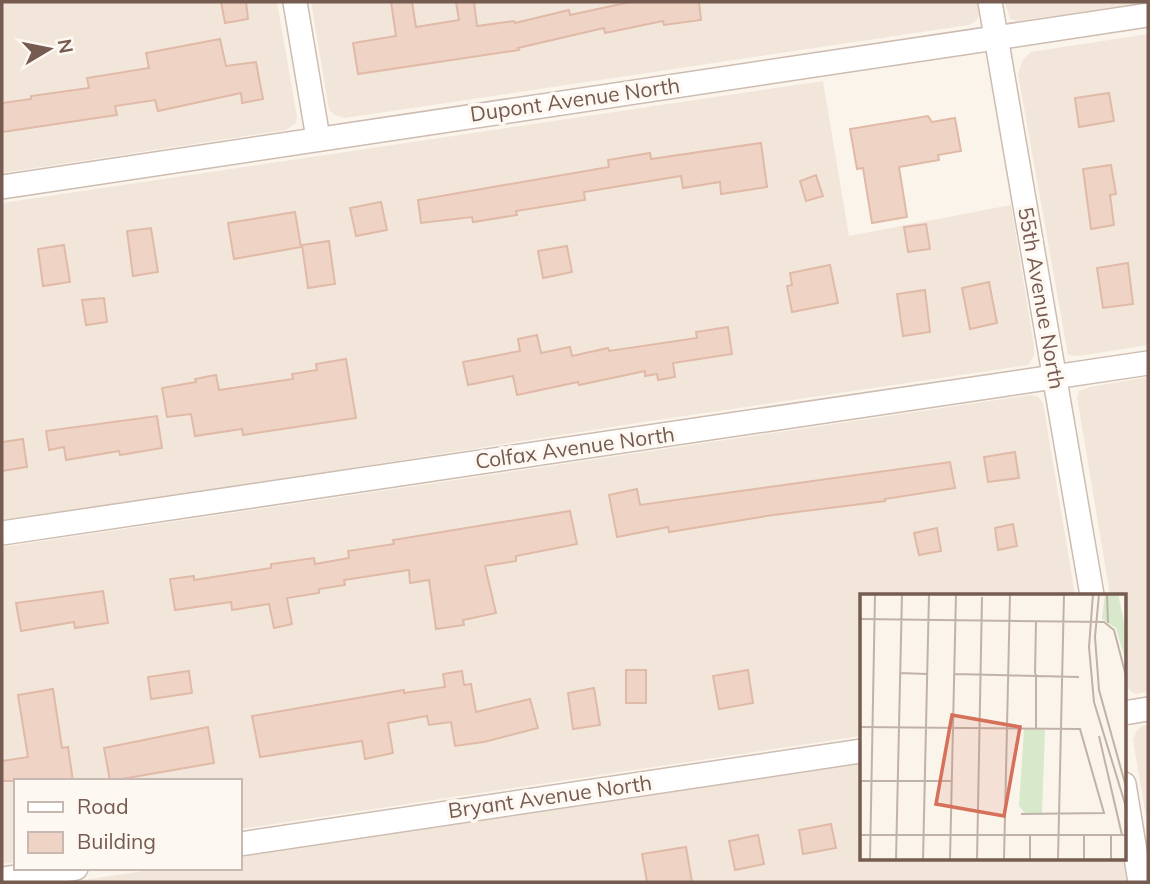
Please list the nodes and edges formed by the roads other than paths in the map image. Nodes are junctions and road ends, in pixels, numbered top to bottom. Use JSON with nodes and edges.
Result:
{"nodes":[{"id":1,"x":295,"y":2,"type":"edge"},
{"id":2,"x":990,"y":2,"type":"edge"},
{"id":3,"x":1148,"y":15,"type":"edge"},
{"id":4,"x":996,"y":37,"type":"junction"},
{"id":5,"x":317,"y":138,"type":"junction"},
{"id":6,"x":2,"y":187,"type":"edge"},
{"id":7,"x":1148,"y":363,"type":"edge"},
{"id":8,"x":1055,"y":377,"type":"junction"},
{"id":9,"x":2,"y":533,"type":"edge"},
{"id":10,"x":1092,"y":594,"type":"edge"},
{"id":11,"x":1148,"y":709,"type":"edge"},
{"id":12,"x":1126,"y":713,"type":"edge"},
{"id":13,"x":860,"y":751,"type":"edge"},
{"id":14,"x":1126,"y":796,"type":"edge"},
{"id":15,"x":242,"y":844,"type":"edge"},
{"id":16,"x":63,"y":870,"type":"edge"},
{"id":17,"x":2,"y":879,"type":"edge"},
{"id":18,"x":1140,"y":882,"type":"edge"}],
"edges":[{"from":1,"to":5,"type":"street"},
{"from":2,"to":4,"type":"street","name":"55th Avenue North"},
{"from":3,"to":4,"type":"street","name":"Dupont Avenue North"},
{"from":4,"to":5,"type":"street","name":"Dupont Avenue North"},
{"from":4,"to":8,"type":"street","name":"55th Avenue North"},
{"from":5,"to":6,"type":"street","name":"Dupont Avenue North"},
{"from":7,"to":8,"type":"street","name":"Colfax Avenue North"},
{"from":8,"to":9,"type":"street","name":"Colfax Avenue North"},
{"from":8,"to":10,"type":"street","name":"55th Avenue North"},
{"from":11,"to":12,"type":"street"},
{"from":13,"to":15,"type":"street","name":"Bryant Avenue North"},
{"from":14,"to":18,"type":"street"},
{"from":16,"to":17,"type":"street"}]}
